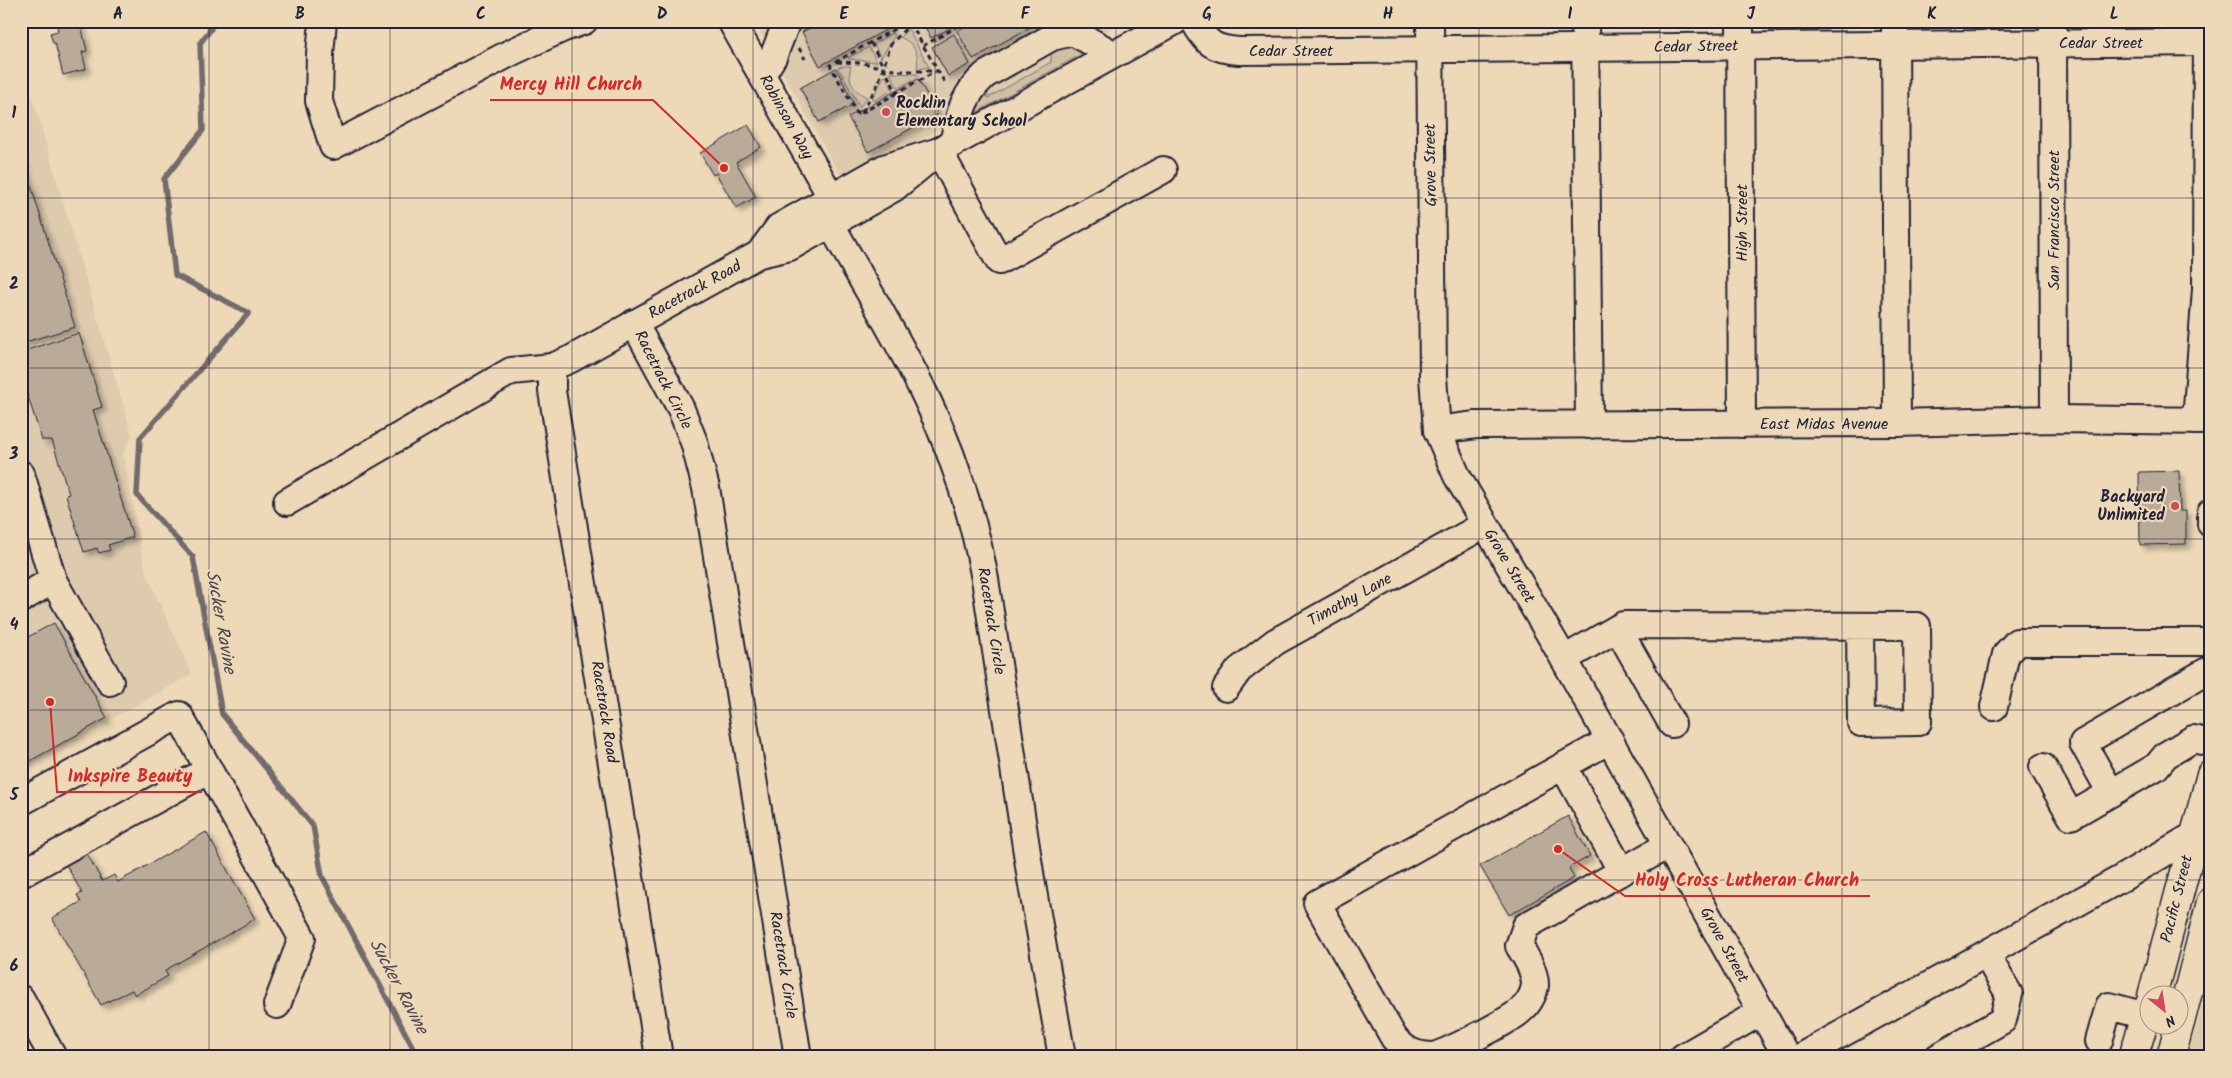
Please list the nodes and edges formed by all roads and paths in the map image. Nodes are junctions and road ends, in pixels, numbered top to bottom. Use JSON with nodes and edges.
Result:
{"nodes":[{"id":1,"x":323,"y":21,"type":"edge"},
{"id":2,"x":584,"y":21,"type":"edge"},
{"id":3,"x":731,"y":21,"type":"edge"},
{"id":4,"x":787,"y":21,"type":"edge"},
{"id":5,"x":967,"y":21,"type":"edge"},
{"id":6,"x":1175,"y":21,"type":"edge"},
{"id":7,"x":1194,"y":21,"type":"edge"},
{"id":8,"x":1430,"y":21,"type":"edge"},
{"id":9,"x":1586,"y":21,"type":"edge"},
{"id":10,"x":909,"y":22,"type":"edge"},
{"id":11,"x":2053,"y":32,"type":"edge"},
{"id":12,"x":1895,"y":33,"type":"edge"},
{"id":13,"x":1741,"y":34,"type":"edge"},
{"id":14,"x":2208,"y":35,"type":"edge"},
{"id":15,"x":871,"y":43,"type":"junction"},
{"id":16,"x":924,"y":46,"type":"junction"},
{"id":17,"x":1586,"y":48,"type":"junction"},
{"id":18,"x":1430,"y":50,"type":"junction"},
{"id":19,"x":1113,"y":54,"type":"junction"},
{"id":20,"x":835,"y":62,"type":"junction"},
{"id":21,"x":884,"y":68,"type":"junction"},
{"id":22,"x":938,"y":71,"type":"junction"},
{"id":23,"x":762,"y":75,"type":"junction"},
{"id":24,"x":945,"y":83,"type":"dead end"},
{"id":25,"x":898,"y":93,"type":"junction"},
{"id":26,"x":862,"y":112,"type":"junction"},
{"id":27,"x":946,"y":147,"type":"junction"},
{"id":28,"x":1162,"y":170,"type":"dead end"},
{"id":29,"x":2208,"y":211,"type":"edge"},
{"id":30,"x":828,"y":213,"type":"junction"},
{"id":31,"x":634,"y":323,"type":"junction"},
{"id":32,"x":552,"y":367,"type":"junction"},
{"id":33,"x":2054,"y":419,"type":"junction"},
{"id":34,"x":2203,"y":421,"type":"edge"},
{"id":35,"x":1742,"y":424,"type":"junction"},
{"id":36,"x":1897,"y":424,"type":"junction"},
{"id":37,"x":1589,"y":425,"type":"junction"},
{"id":38,"x":1437,"y":430,"type":"junction"},
{"id":39,"x":21,"y":474,"type":"edge"},
{"id":40,"x":288,"y":502,"type":"dead end"},
{"id":41,"x":2211,"y":512,"type":"edge"},
{"id":42,"x":2211,"y":524,"type":"edge"},
{"id":43,"x":1484,"y":525,"type":"junction"},
{"id":44,"x":53,"y":580,"type":"junction"},
{"id":45,"x":21,"y":598,"type":"edge"},
{"id":46,"x":1860,"y":626,"type":"dead end"},
{"id":47,"x":1618,"y":628,"type":"junction"},
{"id":48,"x":2211,"y":642,"type":"edge"},
{"id":49,"x":1564,"y":659,"type":"junction"},
{"id":50,"x":2211,"y":672,"type":"edge"},
{"id":51,"x":110,"y":682,"type":"dead end"},
{"id":52,"x":1226,"y":688,"type":"dead end"},
{"id":53,"x":1994,"y":707,"type":"dead end"},
{"id":54,"x":1672,"y":724,"type":"dead end"},
{"id":55,"x":1610,"y":740,"type":"junction"},
{"id":56,"x":2211,"y":743,"type":"edge"},
{"id":57,"x":1563,"y":766,"type":"junction"},
{"id":58,"x":2043,"y":766,"type":"dead end"},
{"id":59,"x":209,"y":770,"type":"junction"},
{"id":60,"x":2211,"y":774,"type":"edge"},
{"id":61,"x":2112,"y":793,"type":"junction"},
{"id":62,"x":21,"y":802,"type":"edge"},
{"id":63,"x":2207,"y":802,"type":"edge"},
{"id":64,"x":2193,"y":836,"type":"junction"},
{"id":65,"x":1668,"y":846,"type":"junction"},
{"id":66,"x":1622,"y":872,"type":"junction"},
{"id":67,"x":21,"y":874,"type":"edge"},
{"id":68,"x":2211,"y":902,"type":"edge"},
{"id":69,"x":2207,"y":934,"type":"edge"},
{"id":70,"x":1986,"y":954,"type":"junction"},
{"id":71,"x":2154,"y":986,"type":"edge"},
{"id":72,"x":2164,"y":986,"type":"edge"},
{"id":73,"x":2190,"y":989,"type":"edge"},
{"id":74,"x":21,"y":999,"type":"edge"},
{"id":75,"x":2140,"y":1004,"type":"edge"},
{"id":76,"x":277,"y":1005,"type":"dead end"},
{"id":77,"x":1761,"y":1012,"type":"junction"},
{"id":78,"x":2140,"y":1036,"type":"edge"},
{"id":79,"x":2176,"y":1036,"type":"edge"},
{"id":80,"x":2099,"y":1041,"type":"dead end"},
{"id":81,"x":53,"y":1057,"type":"edge"},
{"id":82,"x":659,"y":1057,"type":"edge"},
{"id":83,"x":798,"y":1057,"type":"edge"},
{"id":84,"x":1062,"y":1057,"type":"edge"},
{"id":85,"x":1683,"y":1057,"type":"edge"},
{"id":86,"x":1787,"y":1057,"type":"edge"},
{"id":87,"x":1800,"y":1057,"type":"edge"},
{"id":88,"x":1938,"y":1057,"type":"edge"},
{"id":89,"x":2134,"y":1057,"type":"edge"},
{"id":90,"x":2171,"y":1057,"type":"edge"}],
"edges":[{"from":1,"to":2,"type":"street"},
{"from":3,"to":23,"type":"street","name":"Robinson Way"},
{"from":4,"to":23,"type":"street"},
{"from":5,"to":16,"type":"path"},
{"from":6,"to":19,"type":"street","name":"Racetrack Road"},
{"from":7,"to":18,"type":"street","name":"Cedar Street"},
{"from":8,"to":18,"type":"street","name":"Grove Street"},
{"from":9,"to":17,"type":"street"},
{"from":10,"to":15,"type":"path"},
{"from":10,"to":16,"type":"path"},
{"from":10,"to":21,"type":"path"},
{"from":11,"to":12,"type":"street","name":"Cedar Street"},
{"from":11,"to":14,"type":"street","name":"Cedar Street"},
{"from":11,"to":33,"type":"street","name":"San Francisco Street"},
{"from":12,"to":13,"type":"street","name":"Cedar Street"},
{"from":12,"to":36,"type":"street"},
{"from":13,"to":17,"type":"street","name":"Cedar Street"},
{"from":13,"to":35,"type":"street","name":"High Street"},
{"from":14,"to":29,"type":"street"},
{"from":15,"to":20,"type":"path"},
{"from":15,"to":21,"type":"path"},
{"from":16,"to":22,"type":"path"},
{"from":17,"to":18,"type":"street","name":"Cedar Street"},
{"from":17,"to":37,"type":"street"},
{"from":18,"to":38,"type":"street","name":"Grove Street"},
{"from":19,"to":27,"type":"street","name":"Racetrack Road"},
{"from":19,"to":27,"type":"street"},
{"from":20,"to":21,"type":"path"},
{"from":20,"to":26,"type":"path"},
{"from":21,"to":22,"type":"path"},
{"from":21,"to":25,"type":"path"},
{"from":21,"to":26,"type":"path"},
{"from":22,"to":24,"type":"path"},
{"from":22,"to":25,"type":"path"},
{"from":23,"to":30,"type":"street","name":"Robinson Way"},
{"from":25,"to":26,"type":"path"},
{"from":27,"to":28,"type":"street"},
{"from":27,"to":30,"type":"street","name":"Racetrack Road"},
{"from":29,"to":34,"type":"street"},
{"from":30,"to":31,"type":"street","name":"Racetrack Road"},
{"from":30,"to":84,"type":"street","name":"Racetrack Circle"},
{"from":31,"to":32,"type":"street","name":"Racetrack Road"},
{"from":31,"to":83,"type":"street","name":"Racetrack Circle"},
{"from":32,"to":40,"type":"street","name":"Racetrack Road"},
{"from":32,"to":82,"type":"street","name":"Racetrack Road"},
{"from":33,"to":34,"type":"street","name":"East Midas Avenue"},
{"from":33,"to":36,"type":"street","name":"East Midas Avenue"},
{"from":35,"to":36,"type":"street","name":"East Midas Avenue"},
{"from":35,"to":37,"type":"street","name":"East Midas Avenue"},
{"from":37,"to":38,"type":"street","name":"East Midas Avenue"},
{"from":38,"to":43,"type":"street","name":"Grove Street"},
{"from":39,"to":44,"type":"street"},
{"from":41,"to":42,"type":"street"},
{"from":43,"to":49,"type":"street","name":"Grove Street"},
{"from":43,"to":52,"type":"street","name":"Timothy Lane"},
{"from":44,"to":45,"type":"street"},
{"from":44,"to":51,"type":"street"},
{"from":46,"to":47,"type":"street"},
{"from":47,"to":49,"type":"street"},
{"from":47,"to":54,"type":"street"},
{"from":48,"to":53,"type":"street"},
{"from":49,"to":55,"type":"street","name":"Grove Street"},
{"from":50,"to":61,"type":"street"},
{"from":55,"to":57,"type":"street"},
{"from":55,"to":65,"type":"street","name":"Grove Street"},
{"from":56,"to":61,"type":"street"},
{"from":57,"to":66,"type":"street"},
{"from":57,"to":66,"type":"street"},
{"from":58,"to":61,"type":"street"},
{"from":59,"to":62,"type":"street"},
{"from":59,"to":67,"type":"street"},
{"from":59,"to":76,"type":"street"},
{"from":60,"to":63,"type":"main road","name":"Pacific Street"},
{"from":63,"to":64,"type":"main road","name":"Pacific Street"},
{"from":64,"to":70,"type":"street"},
{"from":64,"to":71,"type":"main road","name":"Pacific Street"},
{"from":65,"to":66,"type":"street"},
{"from":65,"to":77,"type":"street","name":"Grove Street"},
{"from":68,"to":69,"type":"main road","name":"Pacific Street"},
{"from":69,"to":72,"type":"main road"},
{"from":69,"to":73,"type":"main road","name":"Pacific Street"},
{"from":70,"to":87,"type":"street"},
{"from":70,"to":88,"type":"street"},
{"from":74,"to":81,"type":"street"},
{"from":75,"to":80,"type":"street"},
{"from":77,"to":85,"type":"street"},
{"from":77,"to":86,"type":"street","name":"Grove Street"},
{"from":78,"to":89,"type":"main road","name":"Pacific Street"},
{"from":79,"to":90,"type":"main road","name":"Pacific Street"}]}
